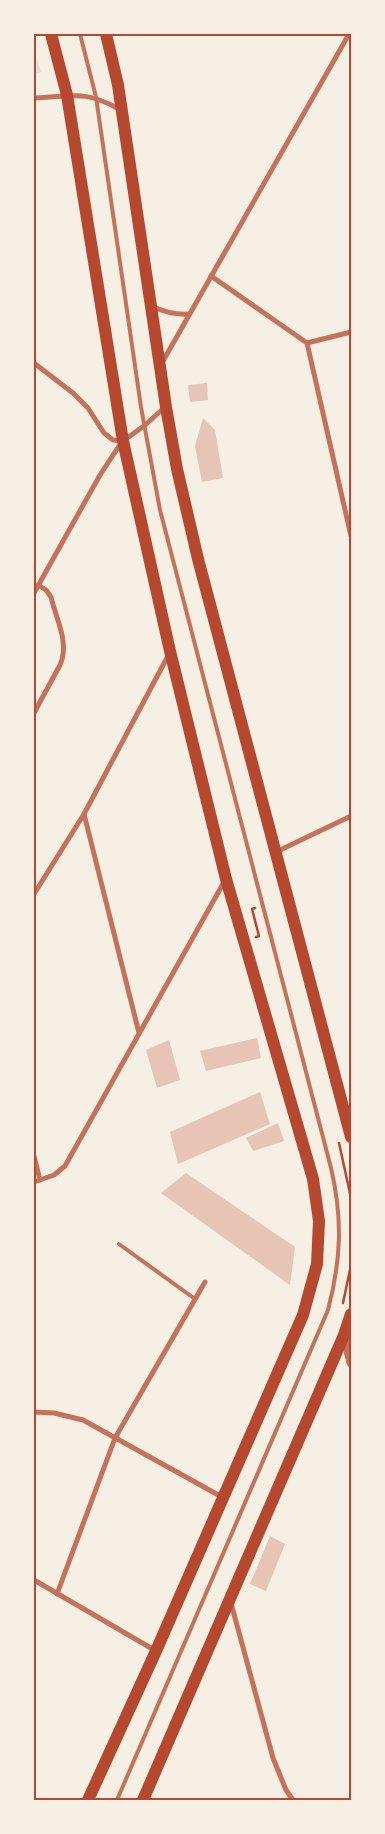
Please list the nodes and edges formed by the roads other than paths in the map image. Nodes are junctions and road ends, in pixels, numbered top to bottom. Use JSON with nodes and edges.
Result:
{"nodes":[{"id":1,"x":51,"y":34,"type":"edge"},
{"id":2,"x":80,"y":34,"type":"edge"},
{"id":3,"x":106,"y":34,"type":"edge"},
{"id":4,"x":349,"y":34,"type":"edge"},
{"id":5,"x":66,"y":95,"type":"junction"},
{"id":6,"x":34,"y":98,"type":"edge"},
{"id":7,"x":96,"y":98,"type":"junction"},
{"id":8,"x":122,"y":110,"type":"junction"},
{"id":9,"x":210,"y":276,"type":"junction"},
{"id":10,"x":150,"y":305,"type":"junction"},
{"id":11,"x":189,"y":314,"type":"junction"},
{"id":12,"x":351,"y":332,"type":"edge"},
{"id":13,"x":307,"y":343,"type":"junction"},
{"id":14,"x":34,"y":363,"type":"edge"},
{"id":15,"x":160,"y":366,"type":"junction"},
{"id":16,"x":166,"y":407,"type":"junction"},
{"id":17,"x":144,"y":426,"type":"junction"},
{"id":18,"x":123,"y":440,"type":"junction"},
{"id":19,"x":351,"y":536,"type":"edge"},
{"id":20,"x":38,"y":586,"type":"junction"},
{"id":21,"x":34,"y":593,"type":"edge"},
{"id":22,"x":170,"y":651,"type":"junction"},
{"id":23,"x":34,"y":713,"type":"edge"},
{"id":24,"x":84,"y":814,"type":"junction"},
{"id":25,"x":351,"y":816,"type":"edge"},
{"id":26,"x":276,"y":852,"type":"junction"},
{"id":27,"x":226,"y":879,"type":"junction"},
{"id":28,"x":34,"y":894,"type":"edge"},
{"id":29,"x":139,"y":1034,"type":"junction"},
{"id":30,"x":351,"y":1137,"type":"edge"},
{"id":31,"x":34,"y":1156,"type":"edge"},
{"id":32,"x":40,"y":1180,"type":"junction"},
{"id":33,"x":34,"y":1182,"type":"edge"},
{"id":34,"x":119,"y":1244,"type":"dead end"},
{"id":35,"x":205,"y":1282,"type":"dead end"},
{"id":36,"x":195,"y":1299,"type":"junction"},
{"id":37,"x":351,"y":1314,"type":"edge"},
{"id":38,"x":344,"y":1334,"type":"junction"},
{"id":39,"x":351,"y":1363,"type":"edge"},
{"id":40,"x":34,"y":1412,"type":"edge"},
{"id":41,"x":115,"y":1438,"type":"junction"},
{"id":42,"x":222,"y":1497,"type":"junction"},
{"id":43,"x":34,"y":1580,"type":"edge"},
{"id":44,"x":57,"y":1594,"type":"junction"},
{"id":45,"x":229,"y":1598,"type":"junction"},
{"id":46,"x":156,"y":1652,"type":"junction"},
{"id":47,"x":88,"y":1800,"type":"edge"},
{"id":48,"x":117,"y":1800,"type":"edge"},
{"id":49,"x":142,"y":1800,"type":"edge"},
{"id":50,"x":293,"y":1800,"type":"edge"}],
"edges":[{"from":1,"to":5,"type":"main road"},
{"from":2,"to":7,"type":"lane"},
{"from":3,"to":8,"type":"main road"},
{"from":4,"to":9,"type":"street"},
{"from":5,"to":6,"type":"street"},
{"from":5,"to":7,"type":"street"},
{"from":5,"to":18,"type":"main road"},
{"from":7,"to":8,"type":"street"},
{"from":7,"to":17,"type":"lane"},
{"from":8,"to":10,"type":"main road"},
{"from":9,"to":11,"type":"street"},
{"from":9,"to":13,"type":"street"},
{"from":10,"to":11,"type":"street"},
{"from":10,"to":15,"type":"main road"},
{"from":11,"to":15,"type":"street"},
{"from":12,"to":13,"type":"street"},
{"from":13,"to":19,"type":"street"},
{"from":14,"to":18,"type":"street"},
{"from":15,"to":16,"type":"main road"},
{"from":16,"to":17,"type":"street"},
{"from":16,"to":26,"type":"main road"},
{"from":17,"to":18,"type":"street"},
{"from":17,"to":48,"type":"lane"},
{"from":18,"to":20,"type":"street"},
{"from":18,"to":22,"type":"main road"},
{"from":20,"to":21,"type":"street"},
{"from":20,"to":23,"type":"street"},
{"from":22,"to":24,"type":"street"},
{"from":22,"to":27,"type":"main road"},
{"from":24,"to":28,"type":"street"},
{"from":24,"to":29,"type":"street"},
{"from":25,"to":26,"type":"street"},
{"from":26,"to":30,"type":"main road"},
{"from":27,"to":29,"type":"street"},
{"from":27,"to":42,"type":"main road"},
{"from":29,"to":32,"type":"street"},
{"from":31,"to":32,"type":"street"},
{"from":32,"to":33,"type":"street"},
{"from":34,"to":36,"type":"lane"},
{"from":35,"to":36,"type":"street"},
{"from":36,"to":41,"type":"street"},
{"from":37,"to":38,"type":"main road"},
{"from":38,"to":39,"type":"street"},
{"from":38,"to":45,"type":"main road"},
{"from":40,"to":41,"type":"street"},
{"from":41,"to":42,"type":"street"},
{"from":41,"to":44,"type":"street"},
{"from":42,"to":46,"type":"main road"},
{"from":43,"to":44,"type":"street"},
{"from":44,"to":46,"type":"street"},
{"from":45,"to":49,"type":"main road"},
{"from":45,"to":50,"type":"street"},
{"from":46,"to":47,"type":"main road"}]}
